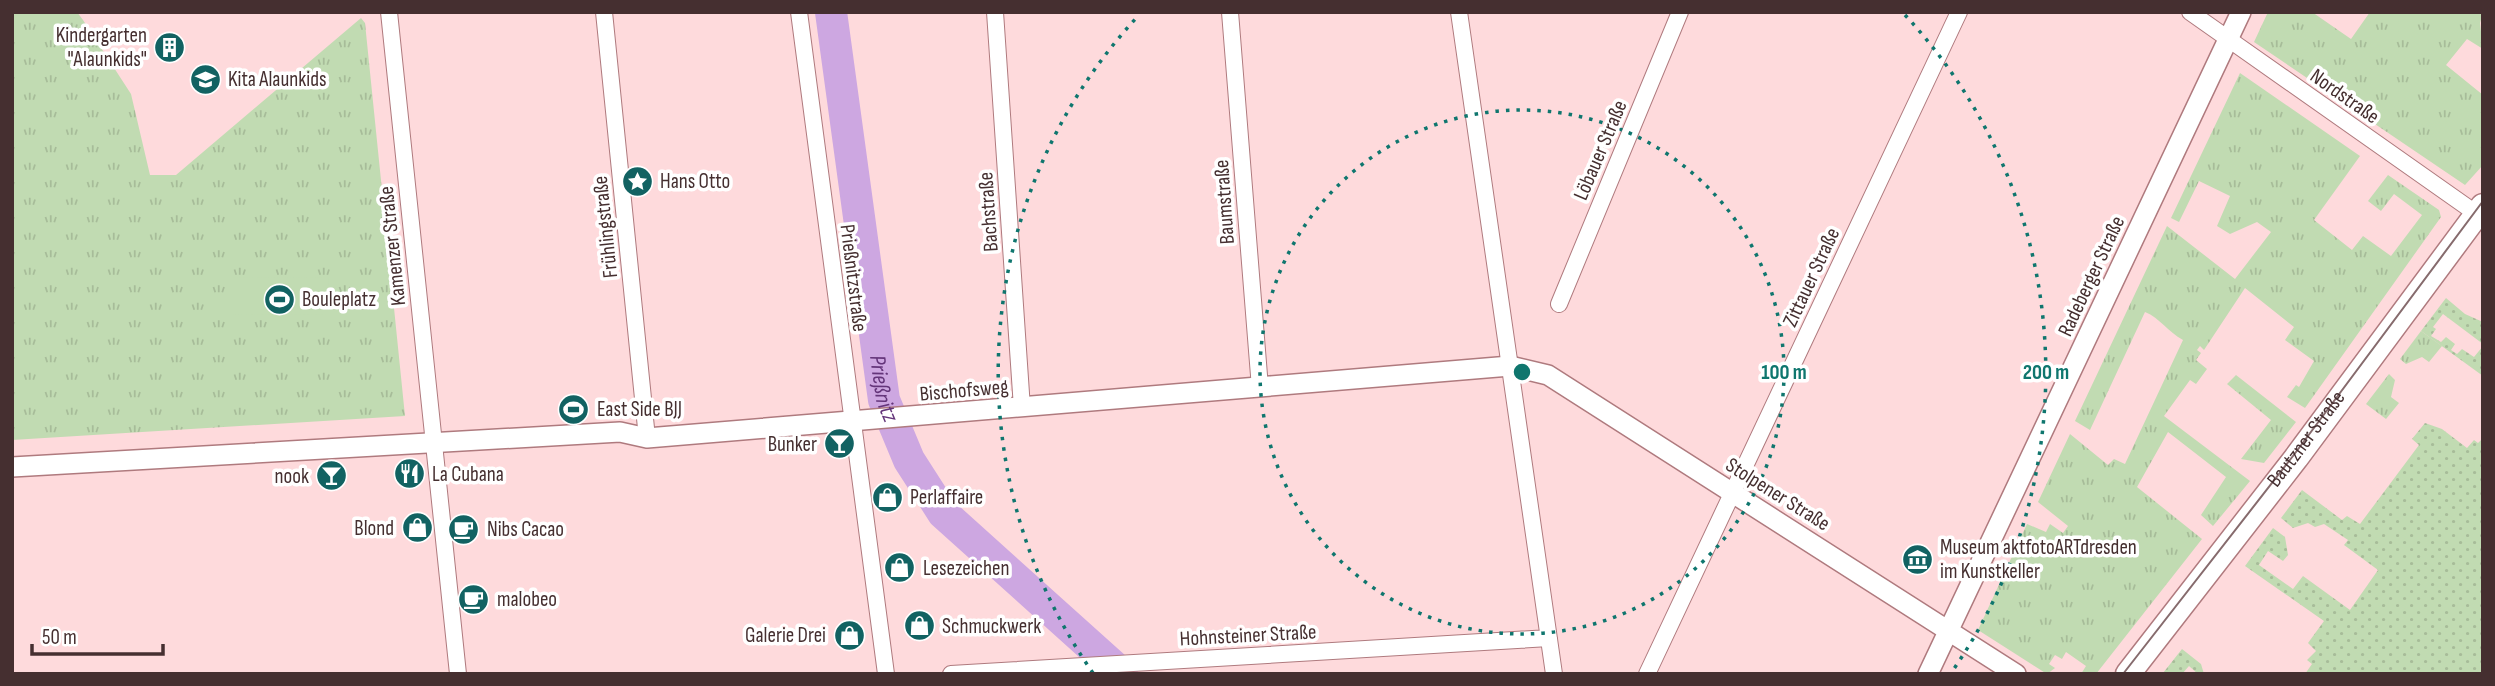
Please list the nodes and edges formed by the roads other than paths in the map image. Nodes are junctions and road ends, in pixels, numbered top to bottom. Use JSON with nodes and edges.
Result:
{"nodes":[{"id":1,"x":389,"y":12,"type":"edge"},
{"id":2,"x":604,"y":12,"type":"edge"},
{"id":3,"x":799,"y":12,"type":"edge"},
{"id":4,"x":995,"y":12,"type":"edge"},
{"id":5,"x":1230,"y":12,"type":"edge"},
{"id":6,"x":1459,"y":12,"type":"edge"},
{"id":7,"x":1680,"y":12,"type":"edge"},
{"id":8,"x":1959,"y":12,"type":"edge"},
{"id":9,"x":2190,"y":12,"type":"edge"},
{"id":10,"x":2241,"y":12,"type":"edge"},
{"id":11,"x":2228,"y":39,"type":"junction"},
{"id":12,"x":2480,"y":210,"type":"edge"},
{"id":13,"x":1559,"y":304,"type":"dead end"},
{"id":14,"x":1510,"y":366,"type":"junction"},
{"id":15,"x":1260,"y":388,"type":"junction"},
{"id":16,"x":1022,"y":408,"type":"junction"},
{"id":17,"x":851,"y":422,"type":"junction"},
{"id":18,"x":647,"y":438,"type":"junction"},
{"id":19,"x":434,"y":442,"type":"junction"},
{"id":20,"x":12,"y":467,"type":"edge"},
{"id":21,"x":1733,"y":492,"type":"junction"},
{"id":22,"x":1950,"y":629,"type":"junction"},
{"id":23,"x":1549,"y":638,"type":"junction"},
{"id":24,"x":458,"y":674,"type":"edge"},
{"id":25,"x":886,"y":674,"type":"edge"},
{"id":26,"x":951,"y":674,"type":"edge"},
{"id":27,"x":1554,"y":674,"type":"edge"},
{"id":28,"x":1647,"y":674,"type":"edge"},
{"id":29,"x":1928,"y":674,"type":"edge"},
{"id":30,"x":2016,"y":674,"type":"edge"},
{"id":31,"x":2128,"y":674,"type":"edge"}],
"edges":[{"from":1,"to":19,"type":"street","name":"Kamenzer Straße"},
{"from":2,"to":18,"type":"street","name":"Frühlingstraße"},
{"from":3,"to":17,"type":"street","name":"Prießnitzstraße"},
{"from":4,"to":16,"type":"street","name":"Bachstraße"},
{"from":5,"to":15,"type":"street","name":"Baumstraße"},
{"from":6,"to":14,"type":"street"},
{"from":7,"to":13,"type":"street","name":"Löbauer Straße"},
{"from":8,"to":21,"type":"street","name":"Zittauer Straße"},
{"from":9,"to":11,"type":"street","name":"Nordstraße"},
{"from":10,"to":11,"type":"street","name":"Radeberger Straße"},
{"from":11,"to":12,"type":"street","name":"Nordstraße"},
{"from":11,"to":22,"type":"street","name":"Radeberger Straße"},
{"from":12,"to":31,"type":"main road","name":"Bautzner Straße"},
{"from":14,"to":15,"type":"street","name":"Bischofsweg"},
{"from":14,"to":21,"type":"street","name":"Stolpener Straße"},
{"from":14,"to":23,"type":"street"},
{"from":15,"to":16,"type":"street","name":"Bischofsweg"},
{"from":16,"to":17,"type":"street","name":"Bischofsweg"},
{"from":17,"to":18,"type":"street","name":"Bischofsweg"},
{"from":17,"to":25,"type":"street","name":"Prießnitzstraße"},
{"from":18,"to":19,"type":"street","name":"Bischofsweg"},
{"from":19,"to":20,"type":"street","name":"Bischofsweg"},
{"from":19,"to":24,"type":"street","name":"Kamenzer Straße"},
{"from":21,"to":22,"type":"street","name":"Stolpener Straße"},
{"from":21,"to":28,"type":"street","name":"Zittauer Straße"},
{"from":22,"to":29,"type":"street","name":"Radeberger Straße"},
{"from":22,"to":30,"type":"street","name":"Stolpener Straße"},
{"from":23,"to":26,"type":"street","name":"Hohnsteiner Straße"},
{"from":23,"to":27,"type":"street"}]}
